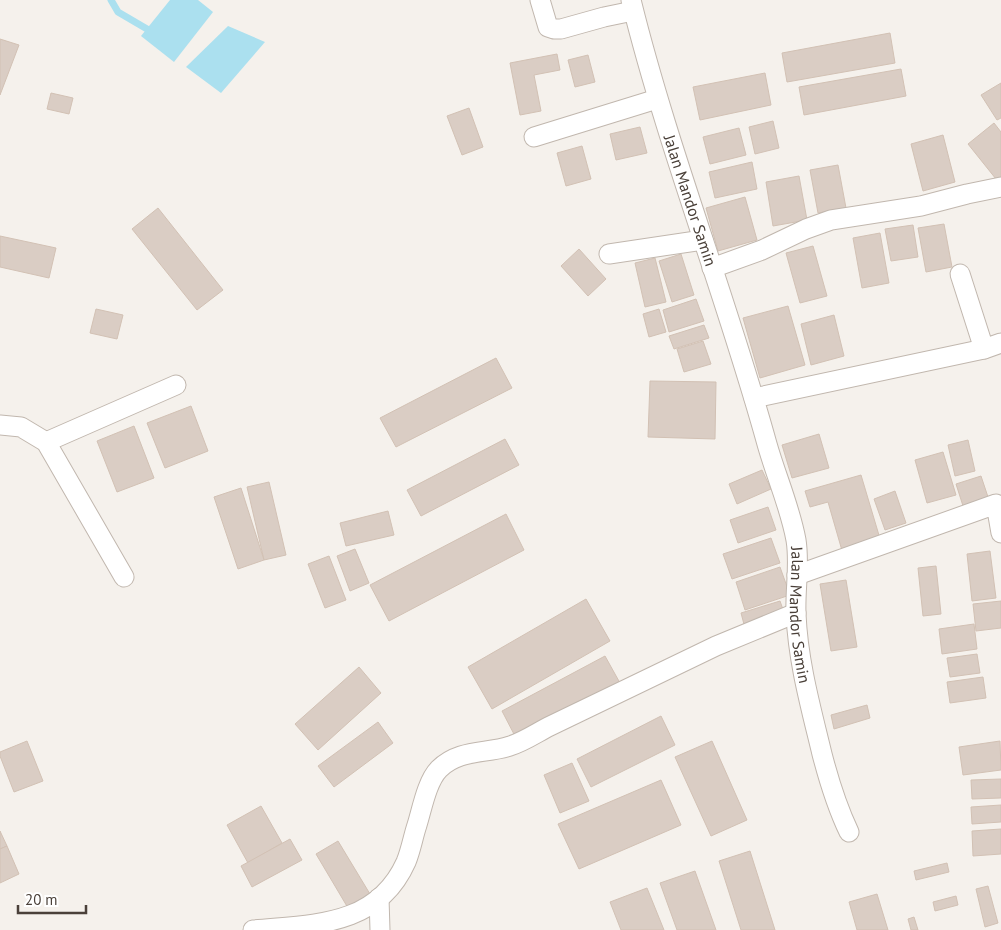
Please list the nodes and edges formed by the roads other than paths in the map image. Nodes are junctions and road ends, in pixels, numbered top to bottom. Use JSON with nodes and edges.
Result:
{"nodes":[{"id":1,"x":540,"y":0,"type":"edge"},
{"id":2,"x":632,"y":5,"type":"edge"},
{"id":3,"x":657,"y":99,"type":"junction"},
{"id":4,"x":534,"y":137,"type":"dead end"},
{"id":5,"x":1001,"y":187,"type":"edge"},
{"id":6,"x":702,"y":240,"type":"junction"},
{"id":7,"x":610,"y":254,"type":"dead end"},
{"id":8,"x":712,"y":268,"type":"junction"},
{"id":9,"x":960,"y":274,"type":"dead end"},
{"id":10,"x":992,"y":346,"type":"edge"},
{"id":11,"x":176,"y":385,"type":"dead end"},
{"id":12,"x":754,"y":398,"type":"junction"},
{"id":13,"x":0,"y":425,"type":"edge"},
{"id":14,"x":46,"y":442,"type":"junction"},
{"id":15,"x":1001,"y":534,"type":"edge"},
{"id":16,"x":797,"y":576,"type":"junction"},
{"id":17,"x":124,"y":577,"type":"dead end"},
{"id":18,"x":796,"y":613,"type":"junction"},
{"id":19,"x":848,"y":832,"type":"dead end"},
{"id":20,"x":379,"y":898,"type":"junction"},
{"id":21,"x":253,"y":930,"type":"edge"},
{"id":22,"x":380,"y":930,"type":"edge"}],
"edges":[{"from":1,"to":2,"type":"street"},
{"from":2,"to":3,"type":"street","name":"Jalan Mandor Samin"},
{"from":3,"to":4,"type":"street"},
{"from":3,"to":6,"type":"street","name":"Jalan Mandor Samin"},
{"from":5,"to":8,"type":"street"},
{"from":6,"to":7,"type":"street"},
{"from":6,"to":8,"type":"street","name":"Jalan Mandor Samin"},
{"from":8,"to":12,"type":"street","name":"Jalan Mandor Samin"},
{"from":9,"to":10,"type":"street"},
{"from":10,"to":12,"type":"street"},
{"from":11,"to":14,"type":"street"},
{"from":12,"to":16,"type":"street","name":"Jalan Mandor Samin"},
{"from":13,"to":14,"type":"street"},
{"from":14,"to":17,"type":"street"},
{"from":15,"to":16,"type":"street"},
{"from":16,"to":18,"type":"street","name":"Jalan Mandor Samin"},
{"from":18,"to":19,"type":"street","name":"Jalan Mandor Samin"},
{"from":18,"to":20,"type":"street"},
{"from":20,"to":21,"type":"street"},
{"from":20,"to":22,"type":"street"}]}
